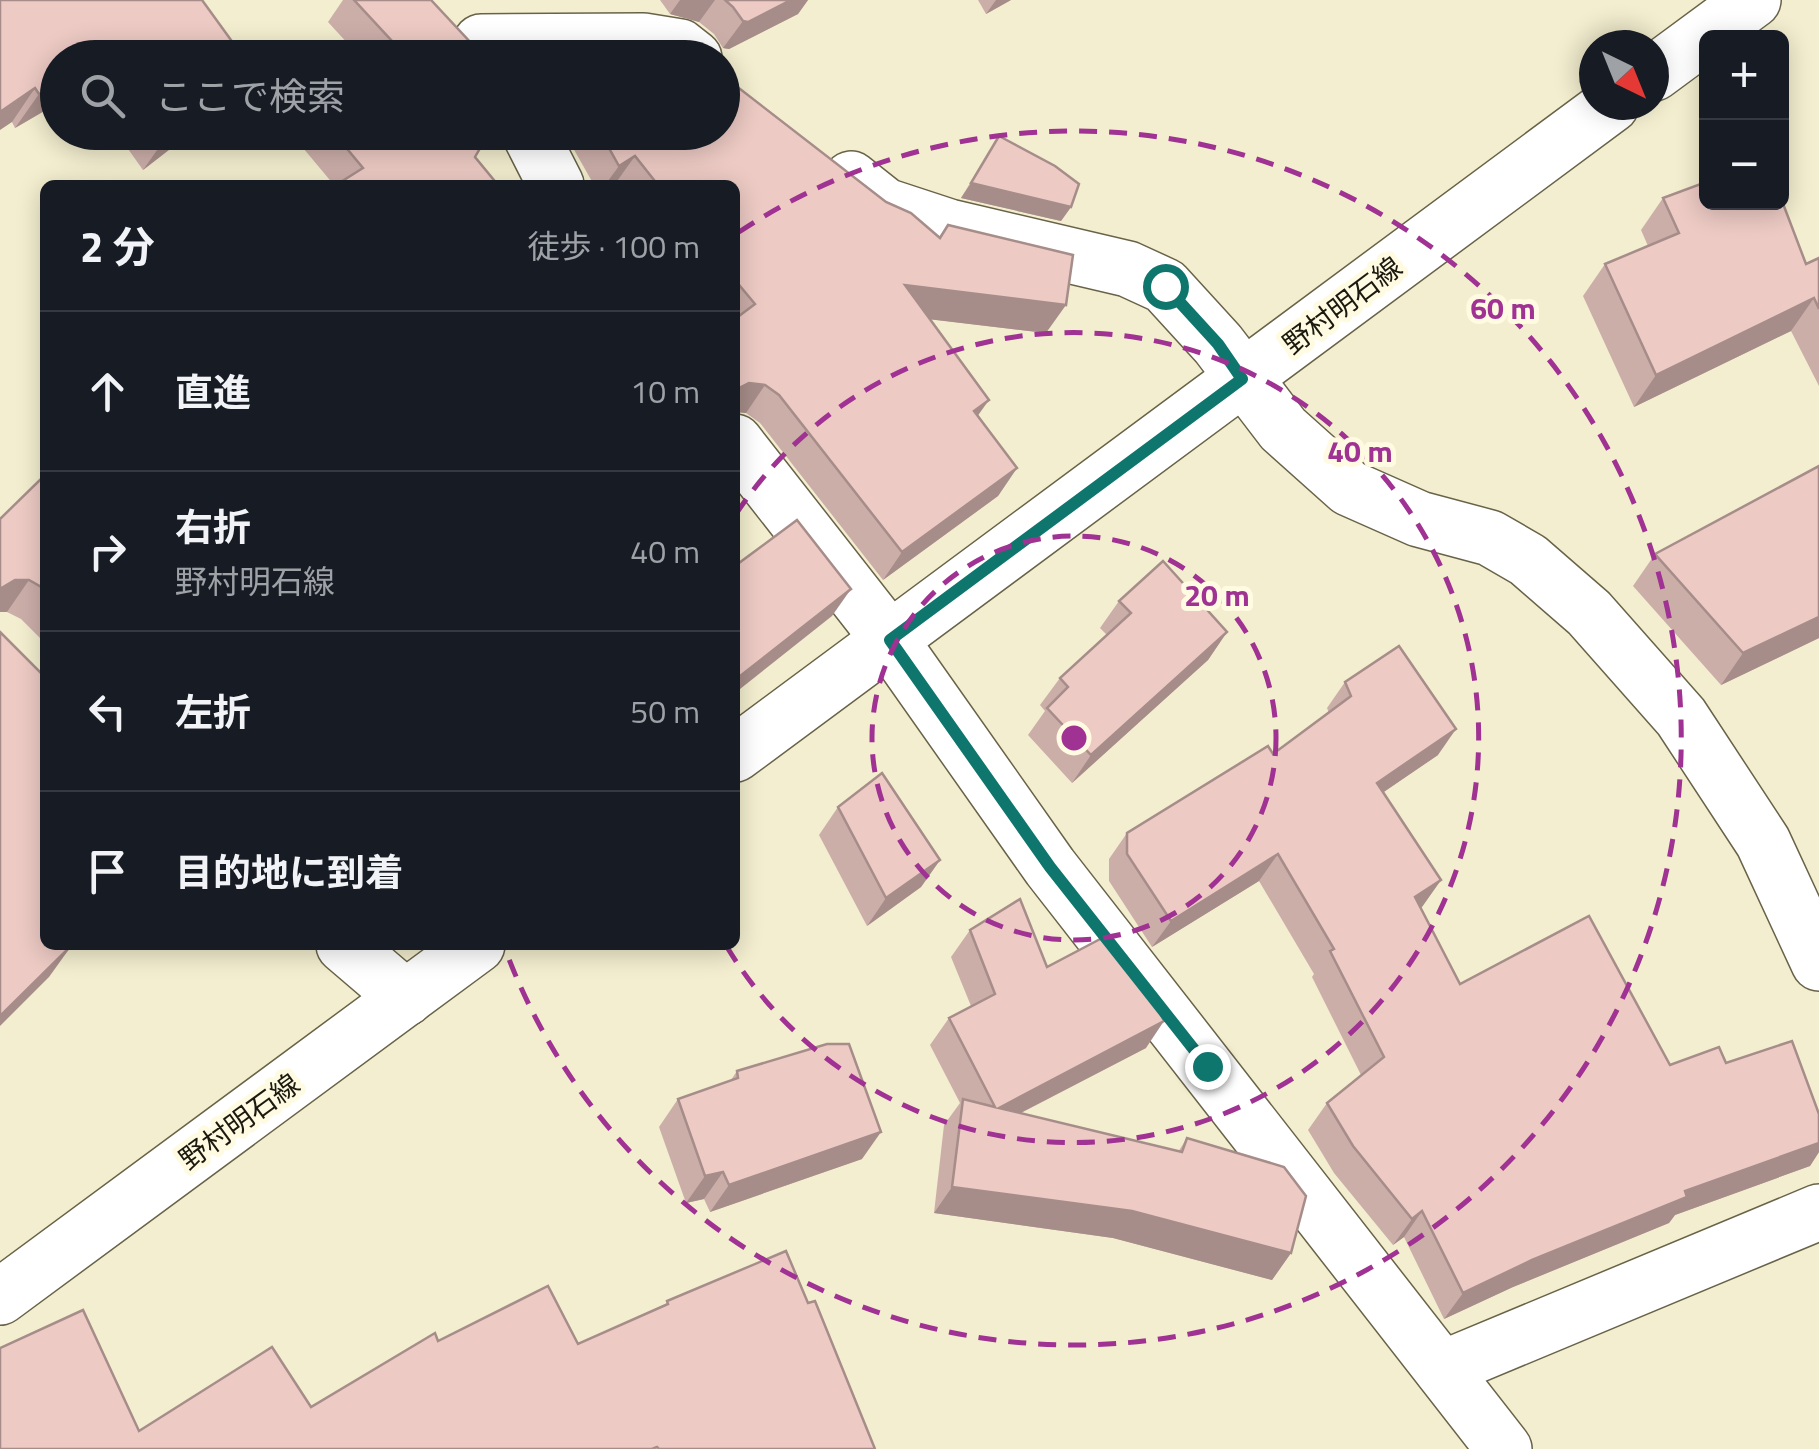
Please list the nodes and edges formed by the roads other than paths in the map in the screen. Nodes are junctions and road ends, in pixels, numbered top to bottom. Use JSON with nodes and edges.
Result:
{"nodes":[{"id":1,"x":1753,"y":0,"type":"edge"},
{"id":2,"x":478,"y":33,"type":"edge"},
{"id":3,"x":622,"y":40,"type":"edge"},
{"id":4,"x":1669,"y":63,"type":"edge"},
{"id":5,"x":1592,"y":120,"type":"edge"},
{"id":6,"x":538,"y":150,"type":"edge"},
{"id":7,"x":815,"y":150,"type":"edge"},
{"id":8,"x":553,"y":180,"type":"edge"},
{"id":9,"x":1242,"y":379,"type":"junction"},
{"id":10,"x":740,"y":448,"type":"edge"},
{"id":11,"x":890,"y":640,"type":"junction"},
{"id":12,"x":740,"y":750,"type":"edge"},
{"id":13,"x":350,"y":950,"type":"edge"},
{"id":14,"x":470,"y":950,"type":"edge"},
{"id":15,"x":1819,"y":963,"type":"edge"},
{"id":16,"x":406,"y":998,"type":"junction"},
{"id":17,"x":1819,"y":1212,"type":"edge"},
{"id":18,"x":0,"y":1297,"type":"edge"},
{"id":19,"x":1442,"y":1368,"type":"junction"},
{"id":20,"x":1504,"y":1449,"type":"edge"}],
"edges":[{"from":1,"to":4,"type":"street"},
{"from":2,"to":3,"type":"street"},
{"from":5,"to":9,"type":"street","name":"野村明石線"},
{"from":6,"to":8,"type":"street"},
{"from":7,"to":9,"type":"street"},
{"from":9,"to":11,"type":"street","name":"野村明石線"},
{"from":9,"to":15,"type":"street"},
{"from":10,"to":11,"type":"street"},
{"from":11,"to":12,"type":"street","name":"野村明石線"},
{"from":11,"to":19,"type":"street"},
{"from":13,"to":16,"type":"street"},
{"from":14,"to":16,"type":"street","name":"野村明石線"},
{"from":16,"to":18,"type":"street","name":"野村明石線"},
{"from":17,"to":19,"type":"street"},
{"from":19,"to":20,"type":"street"}]}
